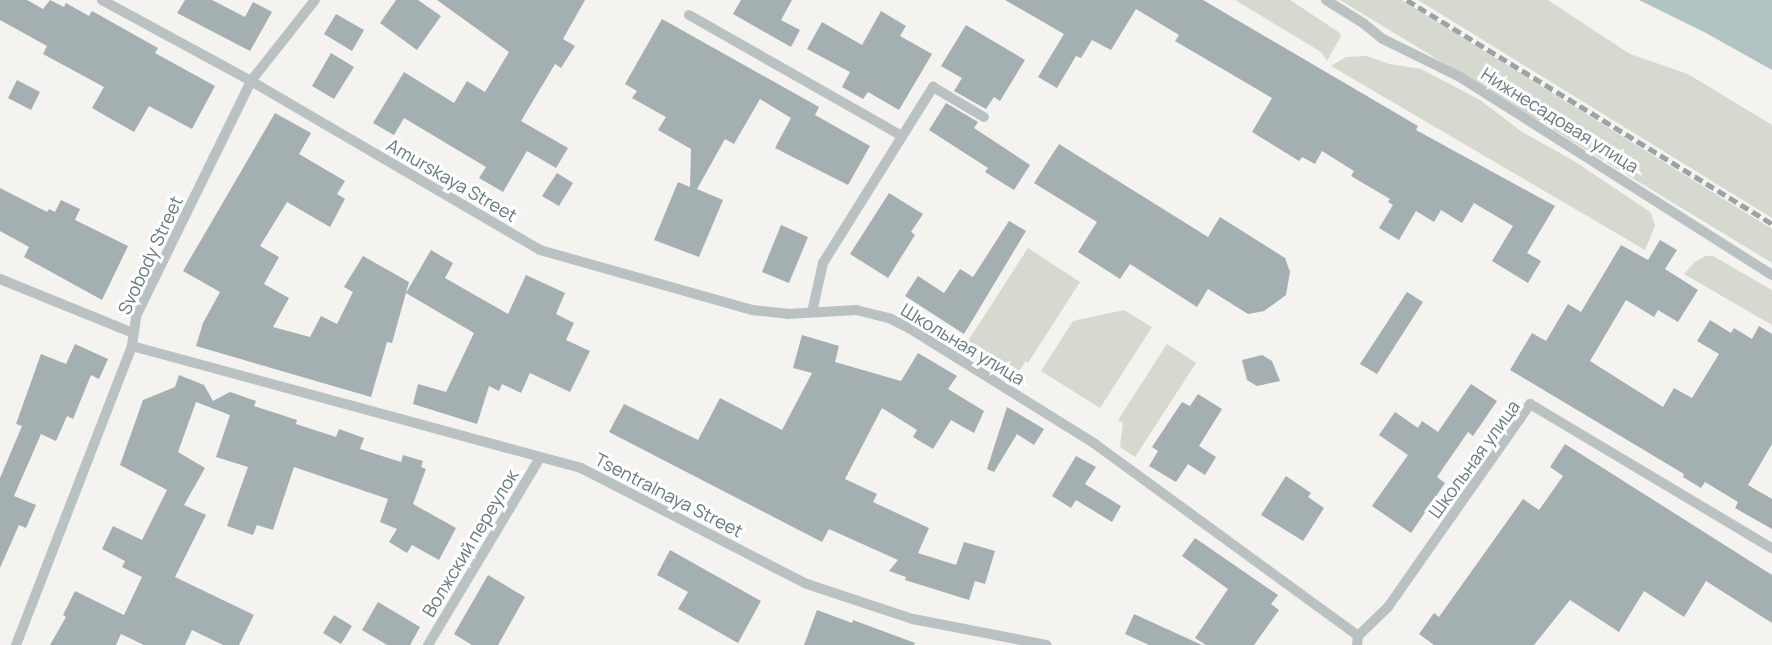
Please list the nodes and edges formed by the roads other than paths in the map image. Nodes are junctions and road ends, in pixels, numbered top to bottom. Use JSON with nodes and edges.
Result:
{"nodes":[{"id":1,"x":102,"y":0,"type":"edge"},
{"id":2,"x":315,"y":0,"type":"edge"},
{"id":3,"x":1326,"y":0,"type":"edge"},
{"id":4,"x":689,"y":15,"type":"dead end"},
{"id":5,"x":251,"y":81,"type":"junction"},
{"id":6,"x":984,"y":117,"type":"dead end"},
{"id":7,"x":902,"y":136,"type":"junction"},
{"id":8,"x":1772,"y":275,"type":"edge"},
{"id":9,"x":0,"y":279,"type":"edge"},
{"id":10,"x":812,"y":312,"type":"junction"},
{"id":11,"x":133,"y":333,"type":"junction"},
{"id":12,"x":132,"y":346,"type":"junction"},
{"id":13,"x":540,"y":458,"type":"junction"},
{"id":14,"x":1772,"y":548,"type":"edge"},
{"id":15,"x":1358,"y":640,"type":"edge"},
{"id":16,"x":16,"y":645,"type":"edge"},
{"id":17,"x":428,"y":645,"type":"edge"},
{"id":18,"x":1047,"y":645,"type":"edge"}],
"edges":[{"from":1,"to":5,"type":"street","name":"Amurskaya Street"},
{"from":2,"to":5,"type":"street","name":"Svobody Street"},
{"from":3,"to":8,"type":"street","name":"Нижнесадовая улица"},
{"from":4,"to":7,"type":"street"},
{"from":5,"to":10,"type":"street","name":"Amurskaya Street"},
{"from":5,"to":11,"type":"street","name":"Svobody Street"},
{"from":6,"to":7,"type":"street"},
{"from":7,"to":10,"type":"street"},
{"from":9,"to":11,"type":"street"},
{"from":10,"to":15,"type":"street","name":"Школьная улица"},
{"from":11,"to":12,"type":"street","name":"Svobody Street"},
{"from":12,"to":13,"type":"street","name":"Tsentralnaya Street"},
{"from":12,"to":16,"type":"street","name":"Svobody Street"},
{"from":13,"to":17,"type":"street","name":"Волжский переулок"},
{"from":13,"to":18,"type":"street","name":"Tsentralnaya Street"},
{"from":14,"to":15,"type":"street","name":"Школьная улица"}]}
